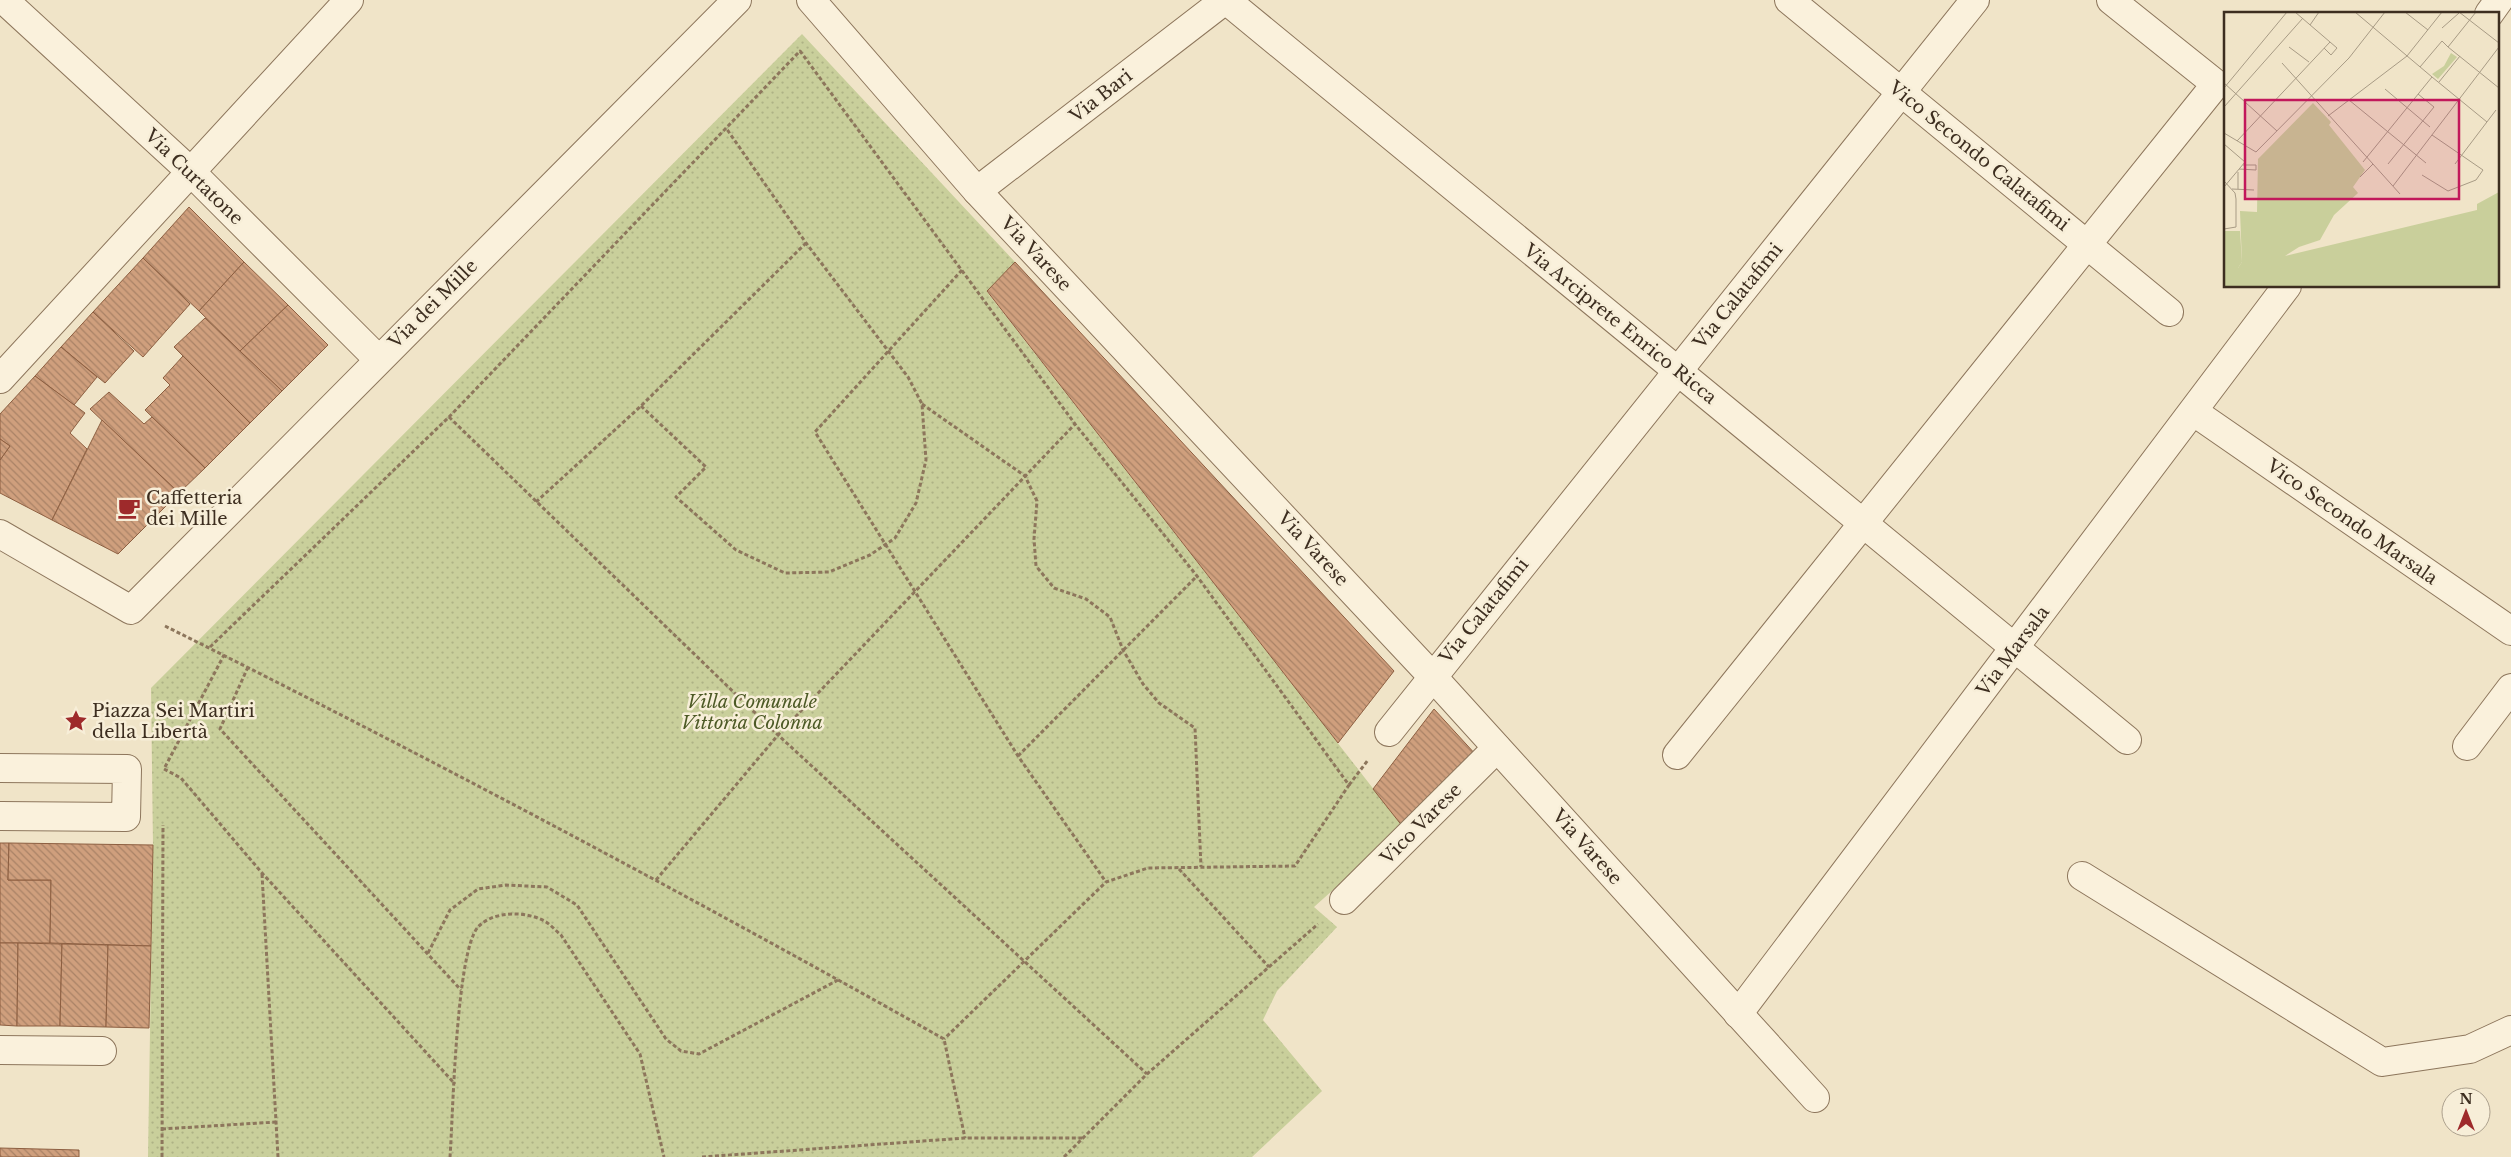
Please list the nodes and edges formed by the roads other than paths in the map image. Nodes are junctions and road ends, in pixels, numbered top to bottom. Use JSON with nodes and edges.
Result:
{"nodes":[{"id":1,"x":4,"y":0,"type":"edge"},
{"id":2,"x":349,"y":0,"type":"edge"},
{"id":3,"x":737,"y":0,"type":"edge"},
{"id":4,"x":811,"y":0,"type":"edge"},
{"id":5,"x":1225,"y":0,"type":"edge"},
{"id":6,"x":1788,"y":0,"type":"edge"},
{"id":7,"x":1975,"y":0,"type":"edge"},
{"id":8,"x":2111,"y":0,"type":"edge"},
{"id":9,"x":2499,"y":0,"type":"edge"},
{"id":10,"x":2490,"y":12,"type":"edge"},
{"id":11,"x":1901,"y":92,"type":"junction"},
{"id":12,"x":190,"y":171,"type":"junction"},
{"id":13,"x":977,"y":191,"type":"junction"},
{"id":14,"x":2087,"y":245,"type":"junction"},
{"id":15,"x":2286,"y":288,"type":"edge"},
{"id":16,"x":2169,"y":312,"type":"dead end"},
{"id":17,"x":378,"y":359,"type":"junction"},
{"id":18,"x":1677,"y":372,"type":"junction"},
{"id":19,"x":0,"y":378,"type":"edge"},
{"id":20,"x":2194,"y":412,"type":"junction"},
{"id":21,"x":1862,"y":524,"type":"junction"},
{"id":22,"x":0,"y":534,"type":"edge"},
{"id":23,"x":2511,"y":631,"type":"edge"},
{"id":24,"x":2014,"y":649,"type":"junction"},
{"id":25,"x":1432,"y":676,"type":"junction"},
{"id":26,"x":2511,"y":688,"type":"edge"},
{"id":27,"x":1389,"y":732,"type":"dead end"},
{"id":28,"x":2127,"y":740,"type":"dead end"},
{"id":29,"x":2467,"y":746,"type":"dead end"},
{"id":30,"x":1497,"y":748,"type":"junction"},
{"id":31,"x":1677,"y":755,"type":"dead end"},
{"id":32,"x":0,"y":768,"type":"edge"},
{"id":33,"x":0,"y":816,"type":"edge"},
{"id":34,"x":2082,"y":876,"type":"dead end"},
{"id":35,"x":1344,"y":900,"type":"road end"},
{"id":36,"x":1738,"y":1014,"type":"junction"},
{"id":37,"x":2511,"y":1030,"type":"edge"},
{"id":38,"x":0,"y":1050,"type":"edge"},
{"id":39,"x":102,"y":1051,"type":"dead end"},
{"id":40,"x":1815,"y":1098,"type":"dead end"}],
"edges":[{"from":1,"to":12,"type":"street","name":"Via Curtatone"},
{"from":2,"to":12,"type":"street"},
{"from":3,"to":17,"type":"street","name":"Via dei Mille"},
{"from":4,"to":13,"type":"street","name":"Via Varese"},
{"from":5,"to":13,"type":"street","name":"Via Bari"},
{"from":5,"to":18,"type":"street","name":"Via Arciprete Enrico Ricca"},
{"from":6,"to":11,"type":"street","name":"Vico Secondo Calatafimi"},
{"from":7,"to":11,"type":"street","name":"Via Calatafimi"},
{"from":8,"to":14,"type":"street"},
{"from":9,"to":10,"type":"street"},
{"from":11,"to":14,"type":"street","name":"Vico Secondo Calatafimi"},
{"from":11,"to":18,"type":"street","name":"Via Calatafimi"},
{"from":12,"to":17,"type":"street","name":"Via Curtatone"},
{"from":12,"to":19,"type":"street"},
{"from":13,"to":25,"type":"street","name":"Via Varese"},
{"from":14,"to":16,"type":"street","name":"Vico Secondo Calatafimi"},
{"from":14,"to":21,"type":"street"},
{"from":15,"to":20,"type":"street","name":"Via Marsala"},
{"from":17,"to":22,"type":"street","name":"Via dei Mille"},
{"from":18,"to":21,"type":"street","name":"Via Arciprete Enrico Ricca"},
{"from":18,"to":25,"type":"street","name":"Via Calatafimi"},
{"from":20,"to":23,"type":"street","name":"Vico Secondo Marsala"},
{"from":20,"to":24,"type":"street","name":"Via Marsala"},
{"from":21,"to":24,"type":"street","name":"Via Arciprete Enrico Ricca"},
{"from":21,"to":31,"type":"street"},
{"from":24,"to":28,"type":"street","name":"Via Arciprete Enrico Ricca"},
{"from":24,"to":36,"type":"street","name":"Via Marsala"},
{"from":25,"to":27,"type":"street","name":"Via Calatafimi"},
{"from":25,"to":30,"type":"street","name":"Via Varese"},
{"from":26,"to":29,"type":"street"},
{"from":30,"to":35,"type":"street","name":"Vico Varese"},
{"from":30,"to":36,"type":"street","name":"Via Varese"},
{"from":32,"to":33,"type":"street"},
{"from":34,"to":37,"type":"street"},
{"from":36,"to":40,"type":"street","name":"Via Varese"},
{"from":38,"to":39,"type":"street"}]}
